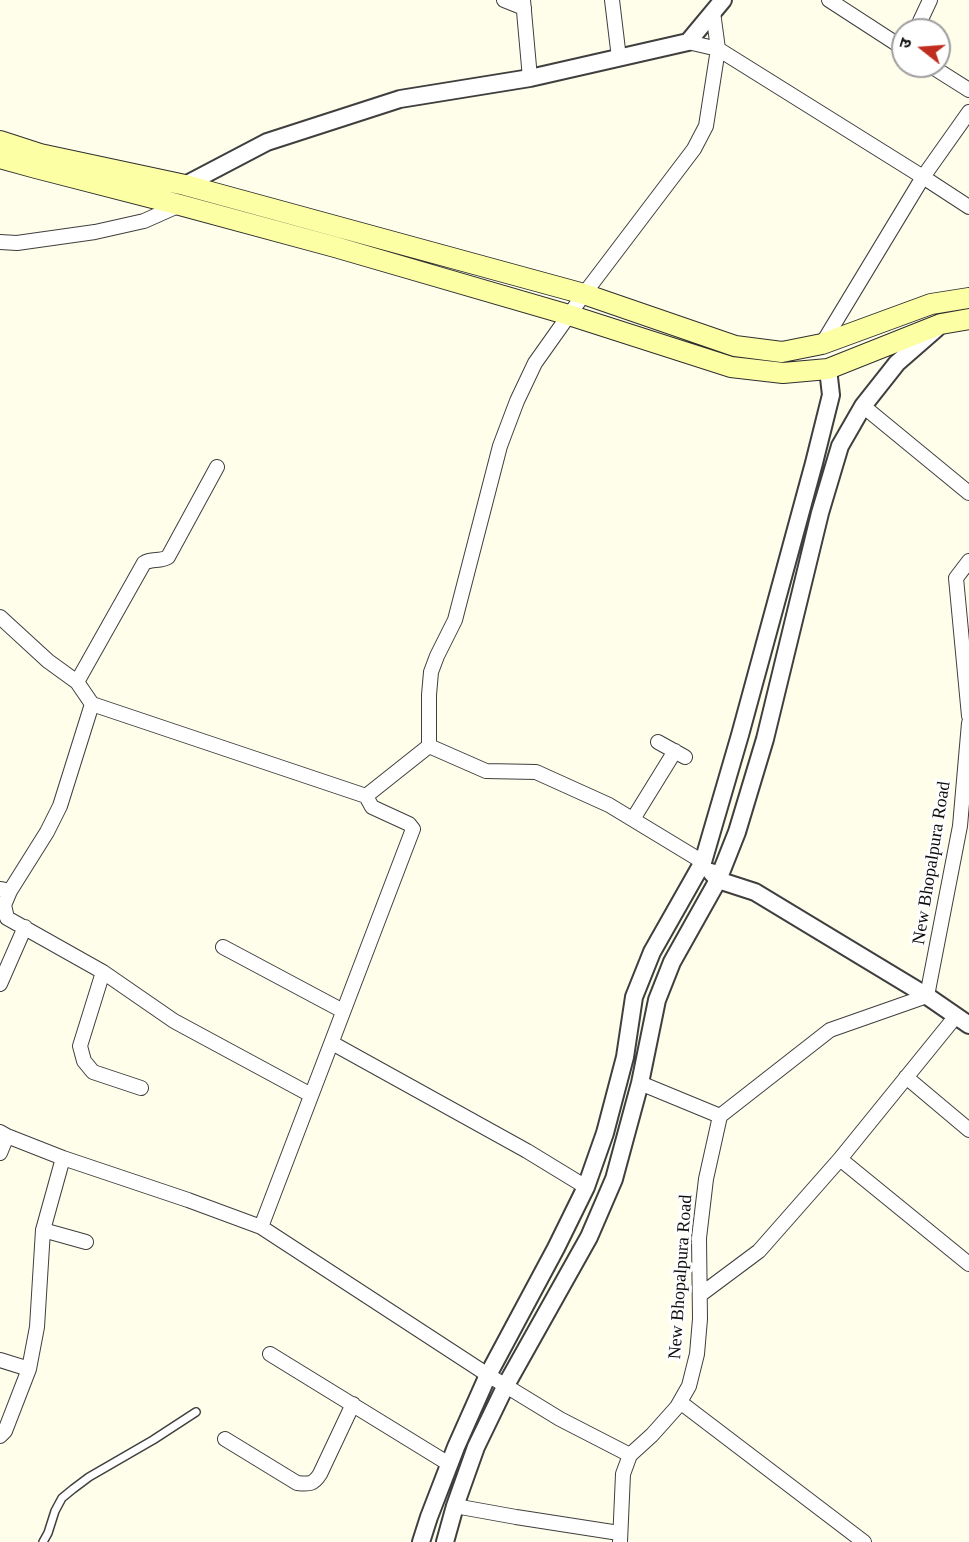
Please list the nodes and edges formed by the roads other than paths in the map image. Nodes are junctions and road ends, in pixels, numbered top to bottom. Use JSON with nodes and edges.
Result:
{"nodes":[{"id":1,"x":504,"y":0,"type":"edge"},
{"id":2,"x":612,"y":0,"type":"edge"},
{"id":3,"x":829,"y":0,"type":"edge"},
{"id":4,"x":930,"y":0,"type":"edge"},
{"id":5,"x":523,"y":4,"type":"edge"},
{"id":6,"x":718,"y":6,"type":"edge"},
{"id":7,"x":922,"y":18,"type":"edge"},
{"id":8,"x":891,"y":40,"type":"edge"},
{"id":9,"x":688,"y":42,"type":"junction"},
{"id":10,"x":718,"y":49,"type":"junction"},
{"id":11,"x":619,"y":58,"type":"junction"},
{"id":12,"x":530,"y":78,"type":"junction"},
{"id":13,"x":950,"y":78,"type":"edge"},
{"id":14,"x":969,"y":90,"type":"edge"},
{"id":15,"x":969,"y":112,"type":"edge"},
{"id":16,"x":0,"y":141,"type":"edge"},
{"id":17,"x":0,"y":158,"type":"edge"},
{"id":18,"x":923,"y":177,"type":"junction"},
{"id":19,"x":185,"y":185,"type":"junction"},
{"id":20,"x":180,"y":205,"type":"junction"},
{"id":21,"x":969,"y":207,"type":"edge"},
{"id":22,"x":0,"y":242,"type":"edge"},
{"id":23,"x":584,"y":294,"type":"junction"},
{"id":24,"x":969,"y":298,"type":"edge"},
{"id":25,"x":569,"y":315,"type":"junction"},
{"id":26,"x":969,"y":319,"type":"edge"},
{"id":27,"x":941,"y":324,"type":"junction"},
{"id":28,"x":822,"y":344,"type":"junction"},
{"id":29,"x":828,"y":369,"type":"junction"},
{"id":30,"x":863,"y":406,"type":"junction"},
{"id":31,"x":216,"y":467,"type":"dead end"},
{"id":32,"x":969,"y":493,"type":"edge"},
{"id":33,"x":969,"y":561,"type":"edge"},
{"id":34,"x":0,"y":617,"type":"edge"},
{"id":35,"x":77,"y":682,"type":"junction"},
{"id":36,"x":92,"y":704,"type":"junction"},
{"id":37,"x":969,"y":717,"type":"edge"},
{"id":38,"x":969,"y":723,"type":"edge"},
{"id":39,"x":658,"y":742,"type":"dead end"},
{"id":40,"x":429,"y":746,"type":"junction"},
{"id":41,"x":366,"y":796,"type":"junction"},
{"id":42,"x":633,"y":819,"type":"junction"},
{"id":43,"x":703,"y":862,"type":"junction"},
{"id":44,"x":718,"y":880,"type":"junction"},
{"id":45,"x":5,"y":890,"type":"edge"},
{"id":46,"x":25,"y":927,"type":"junction"},
{"id":47,"x":223,"y":946,"type":"dead end"},
{"id":48,"x":103,"y":972,"type":"junction"},
{"id":49,"x":0,"y":984,"type":"edge"},
{"id":50,"x":927,"y":996,"type":"junction"},
{"id":51,"x":343,"y":1011,"type":"junction"},
{"id":52,"x":963,"y":1021,"type":"edge"},
{"id":53,"x":332,"y":1043,"type":"junction"},
{"id":54,"x":906,"y":1077,"type":"junction"},
{"id":55,"x":640,"y":1083,"type":"junction"},
{"id":56,"x":141,"y":1088,"type":"dead end"},
{"id":57,"x":311,"y":1095,"type":"junction"},
{"id":58,"x":720,"y":1116,"type":"junction"},
{"id":59,"x":969,"y":1130,"type":"edge"},
{"id":60,"x":3,"y":1134,"type":"edge"},
{"id":61,"x":0,"y":1154,"type":"edge"},
{"id":62,"x":63,"y":1158,"type":"junction"},
{"id":63,"x":840,"y":1159,"type":"junction"},
{"id":64,"x":586,"y":1187,"type":"junction"},
{"id":65,"x":261,"y":1227,"type":"junction"},
{"id":66,"x":43,"y":1230,"type":"junction"},
{"id":67,"x":86,"y":1242,"type":"dead end"},
{"id":68,"x":969,"y":1264,"type":"edge"},
{"id":69,"x":700,"y":1295,"type":"junction"},
{"id":70,"x":270,"y":1354,"type":"dead end"},
{"id":71,"x":0,"y":1360,"type":"edge"},
{"id":72,"x":29,"y":1369,"type":"junction"},
{"id":73,"x":488,"y":1375,"type":"junction"},
{"id":74,"x":506,"y":1385,"type":"junction"},
{"id":75,"x":680,"y":1402,"type":"junction"},
{"id":76,"x":352,"y":1404,"type":"junction"},
{"id":77,"x":196,"y":1412,"type":"dead end"},
{"id":78,"x":0,"y":1436,"type":"edge"},
{"id":79,"x":225,"y":1439,"type":"dead end"},
{"id":80,"x":630,"y":1455,"type":"junction"},
{"id":81,"x":449,"y":1464,"type":"junction"},
{"id":82,"x":455,"y":1506,"type":"junction"},
{"id":83,"x":619,"y":1538,"type":"edge"},
{"id":84,"x":43,"y":1542,"type":"edge"},
{"id":85,"x":421,"y":1542,"type":"edge"},
{"id":86,"x":445,"y":1542,"type":"edge"},
{"id":87,"x":864,"y":1542,"type":"edge"}],
"edges":[{"from":1,"to":5,"type":"street"},
{"from":2,"to":11,"type":"street"},
{"from":3,"to":8,"type":"street"},
{"from":4,"to":7,"type":"street"},
{"from":5,"to":12,"type":"street"},
{"from":6,"to":9,"type":"street"},
{"from":6,"to":10,"type":"street"},
{"from":9,"to":10,"type":"street"},
{"from":9,"to":11,"type":"street"},
{"from":10,"to":18,"type":"street"},
{"from":10,"to":23,"type":"street"},
{"from":11,"to":12,"type":"street"},
{"from":12,"to":19,"type":"street"},
{"from":13,"to":14,"type":"street"},
{"from":15,"to":18,"type":"street"},
{"from":16,"to":19,"type":"main road"},
{"from":17,"to":20,"type":"main road"},
{"from":18,"to":21,"type":"street"},
{"from":18,"to":28,"type":"street"},
{"from":19,"to":23,"type":"main road"},
{"from":20,"to":22,"type":"street"},
{"from":20,"to":25,"type":"main road"},
{"from":23,"to":25,"type":"street"},
{"from":23,"to":28,"type":"main road"},
{"from":24,"to":28,"type":"main road"},
{"from":25,"to":29,"type":"main road"},
{"from":25,"to":40,"type":"street"},
{"from":26,"to":27,"type":"main road"},
{"from":27,"to":29,"type":"main road"},
{"from":27,"to":30,"type":"street"},
{"from":29,"to":43,"type":"street"},
{"from":30,"to":32,"type":"street"},
{"from":30,"to":44,"type":"street"},
{"from":31,"to":35,"type":"street"},
{"from":33,"to":37,"type":"street"},
{"from":34,"to":35,"type":"street"},
{"from":35,"to":36,"type":"street"},
{"from":36,"to":41,"type":"street"},
{"from":36,"to":45,"type":"street"},
{"from":38,"to":50,"type":"street","name":"New Bhopalpura Road"},
{"from":39,"to":42,"type":"street"},
{"from":40,"to":41,"type":"street"},
{"from":40,"to":42,"type":"street"},
{"from":41,"to":51,"type":"street"},
{"from":42,"to":43,"type":"street"},
{"from":43,"to":44,"type":"street"},
{"from":43,"to":64,"type":"street"},
{"from":44,"to":50,"type":"street"},
{"from":44,"to":55,"type":"street"},
{"from":45,"to":46,"type":"street"},
{"from":46,"to":48,"type":"street"},
{"from":46,"to":49,"type":"street"},
{"from":47,"to":51,"type":"street"},
{"from":48,"to":56,"type":"street"},
{"from":48,"to":57,"type":"street"},
{"from":50,"to":52,"type":"street"},
{"from":50,"to":58,"type":"street"},
{"from":51,"to":53,"type":"street"},
{"from":52,"to":54,"type":"street"},
{"from":53,"to":57,"type":"street"},
{"from":53,"to":64,"type":"street"},
{"from":54,"to":59,"type":"street"},
{"from":54,"to":63,"type":"street"},
{"from":55,"to":58,"type":"street"},
{"from":55,"to":74,"type":"street"},
{"from":57,"to":65,"type":"street"},
{"from":58,"to":69,"type":"street","name":"New Bhopalpura Road"},
{"from":60,"to":61,"type":"street"},
{"from":60,"to":62,"type":"street"},
{"from":62,"to":65,"type":"street"},
{"from":62,"to":66,"type":"street"},
{"from":63,"to":68,"type":"street"},
{"from":63,"to":69,"type":"street"},
{"from":64,"to":73,"type":"street"},
{"from":65,"to":73,"type":"street"},
{"from":66,"to":67,"type":"street"},
{"from":66,"to":72,"type":"street"},
{"from":69,"to":75,"type":"street","name":"New Bhopalpura Road"},
{"from":70,"to":76,"type":"street"},
{"from":71,"to":72,"type":"street"},
{"from":72,"to":78,"type":"street"},
{"from":73,"to":74,"type":"street"},
{"from":73,"to":81,"type":"street"},
{"from":74,"to":80,"type":"street"},
{"from":74,"to":82,"type":"street"},
{"from":75,"to":80,"type":"street","name":"New Bhopalpura Road"},
{"from":75,"to":87,"type":"street"},
{"from":76,"to":79,"type":"street"},
{"from":76,"to":81,"type":"street"},
{"from":77,"to":84,"type":"lane"},
{"from":80,"to":83,"type":"street"},
{"from":81,"to":85,"type":"street"},
{"from":82,"to":83,"type":"street"},
{"from":82,"to":86,"type":"street"}]}
